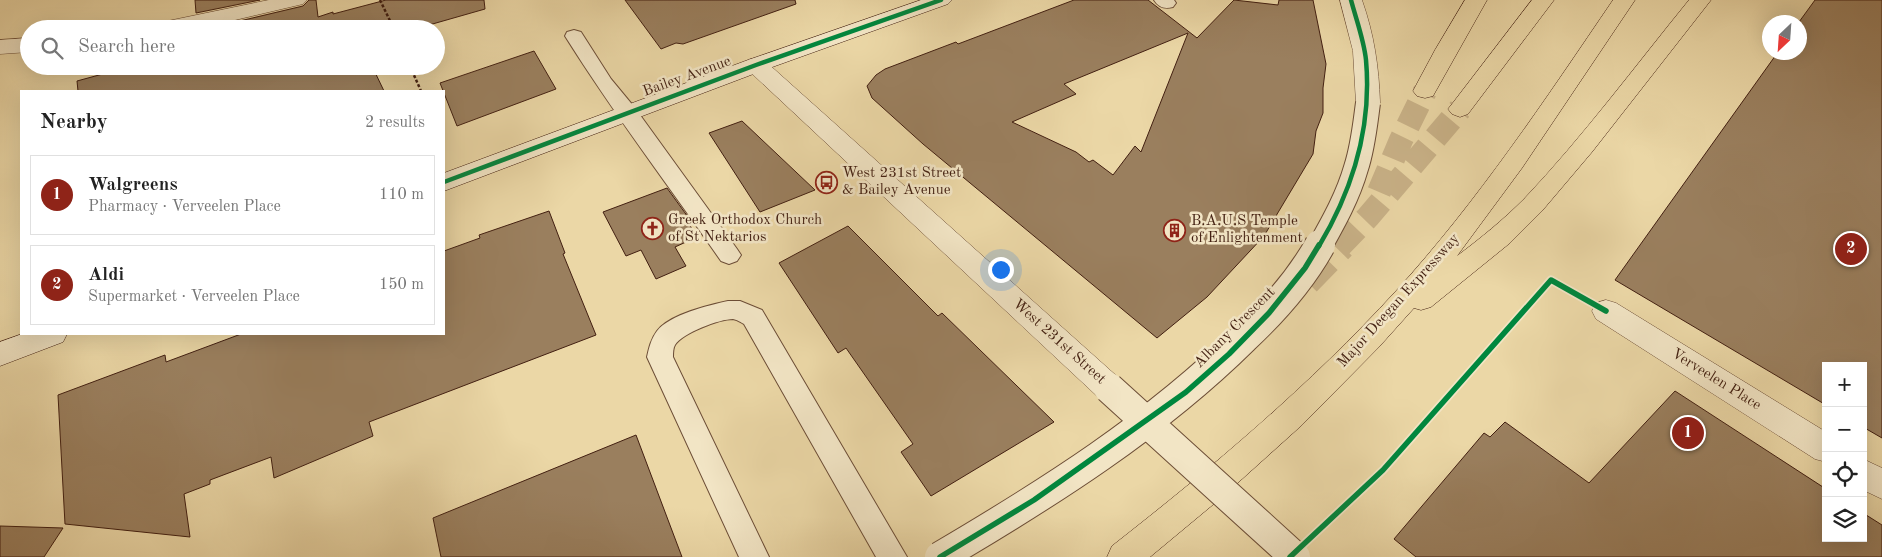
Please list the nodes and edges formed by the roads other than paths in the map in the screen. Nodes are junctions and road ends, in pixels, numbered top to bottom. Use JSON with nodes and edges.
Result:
{"nodes":[{"id":1,"x":296,"y":0,"type":"edge"},
{"id":2,"x":941,"y":0,"type":"edge"},
{"id":3,"x":1351,"y":0,"type":"edge"},
{"id":4,"x":1476,"y":0,"type":"edge"},
{"id":5,"x":1543,"y":0,"type":"edge"},
{"id":6,"x":1624,"y":0,"type":"edge"},
{"id":7,"x":1700,"y":0,"type":"edge"},
{"id":8,"x":209,"y":20,"type":"edge"},
{"id":9,"x":574,"y":36,"type":"dead end"},
{"id":10,"x":20,"y":46,"type":"edge"},
{"id":11,"x":0,"y":47,"type":"edge"},
{"id":12,"x":756,"y":65,"type":"junction"},
{"id":13,"x":1425,"y":91,"type":"tunnel mouth"},
{"id":14,"x":1460,"y":109,"type":"tunnel mouth"},
{"id":15,"x":628,"y":113,"type":"junction"},
{"id":16,"x":445,"y":182,"type":"edge"},
{"id":17,"x":729,"y":255,"type":"dead end"},
{"id":18,"x":1606,"y":311,"type":"dead end"},
{"id":19,"x":1374,"y":334,"type":"junction"},
{"id":20,"x":50,"y":335,"type":"edge"},
{"id":21,"x":0,"y":354,"type":"edge"},
{"id":22,"x":1146,"y":422,"type":"junction"},
{"id":23,"x":1822,"y":446,"type":"edge"},
{"id":24,"x":1867,"y":476,"type":"edge"},
{"id":25,"x":1882,"y":485,"type":"edge"},
{"id":26,"x":754,"y":557,"type":"edge"},
{"id":27,"x":892,"y":557,"type":"edge"},
{"id":28,"x":940,"y":557,"type":"edge"},
{"id":29,"x":1124,"y":557,"type":"edge"},
{"id":30,"x":1295,"y":557,"type":"edge"}],
"edges":[{"from":1,"to":8,"type":"street"},
{"from":2,"to":12,"type":"street","name":"Bailey Avenue"},
{"from":3,"to":22,"type":"street","name":"Albany Crescent","bridge":true},
{"from":4,"to":13,"type":"highway"},
{"from":5,"to":14,"type":"highway"},
{"from":6,"to":19,"type":"highway","name":"Major Deegan Expressway"},
{"from":7,"to":19,"type":"highway"},
{"from":9,"to":15,"type":"lane"},
{"from":10,"to":11,"type":"street"},
{"from":12,"to":15,"type":"street","name":"Bailey Avenue"},
{"from":12,"to":22,"type":"street","name":"West 231st Street","bridge":true},
{"from":15,"to":16,"type":"street","name":"Bailey Avenue"},
{"from":15,"to":17,"type":"lane"},
{"from":18,"to":23,"type":"street","name":"Verveelen Place"},
{"from":19,"to":29,"type":"highway","name":"Major Deegan Expressway"},
{"from":20,"to":21,"type":"street"},
{"from":22,"to":28,"type":"street","name":"Albany Crescent","bridge":true},
{"from":22,"to":30,"type":"street","name":"West 231st Street","bridge":true},
{"from":24,"to":25,"type":"street"},
{"from":26,"to":27,"type":"lane"}]}
